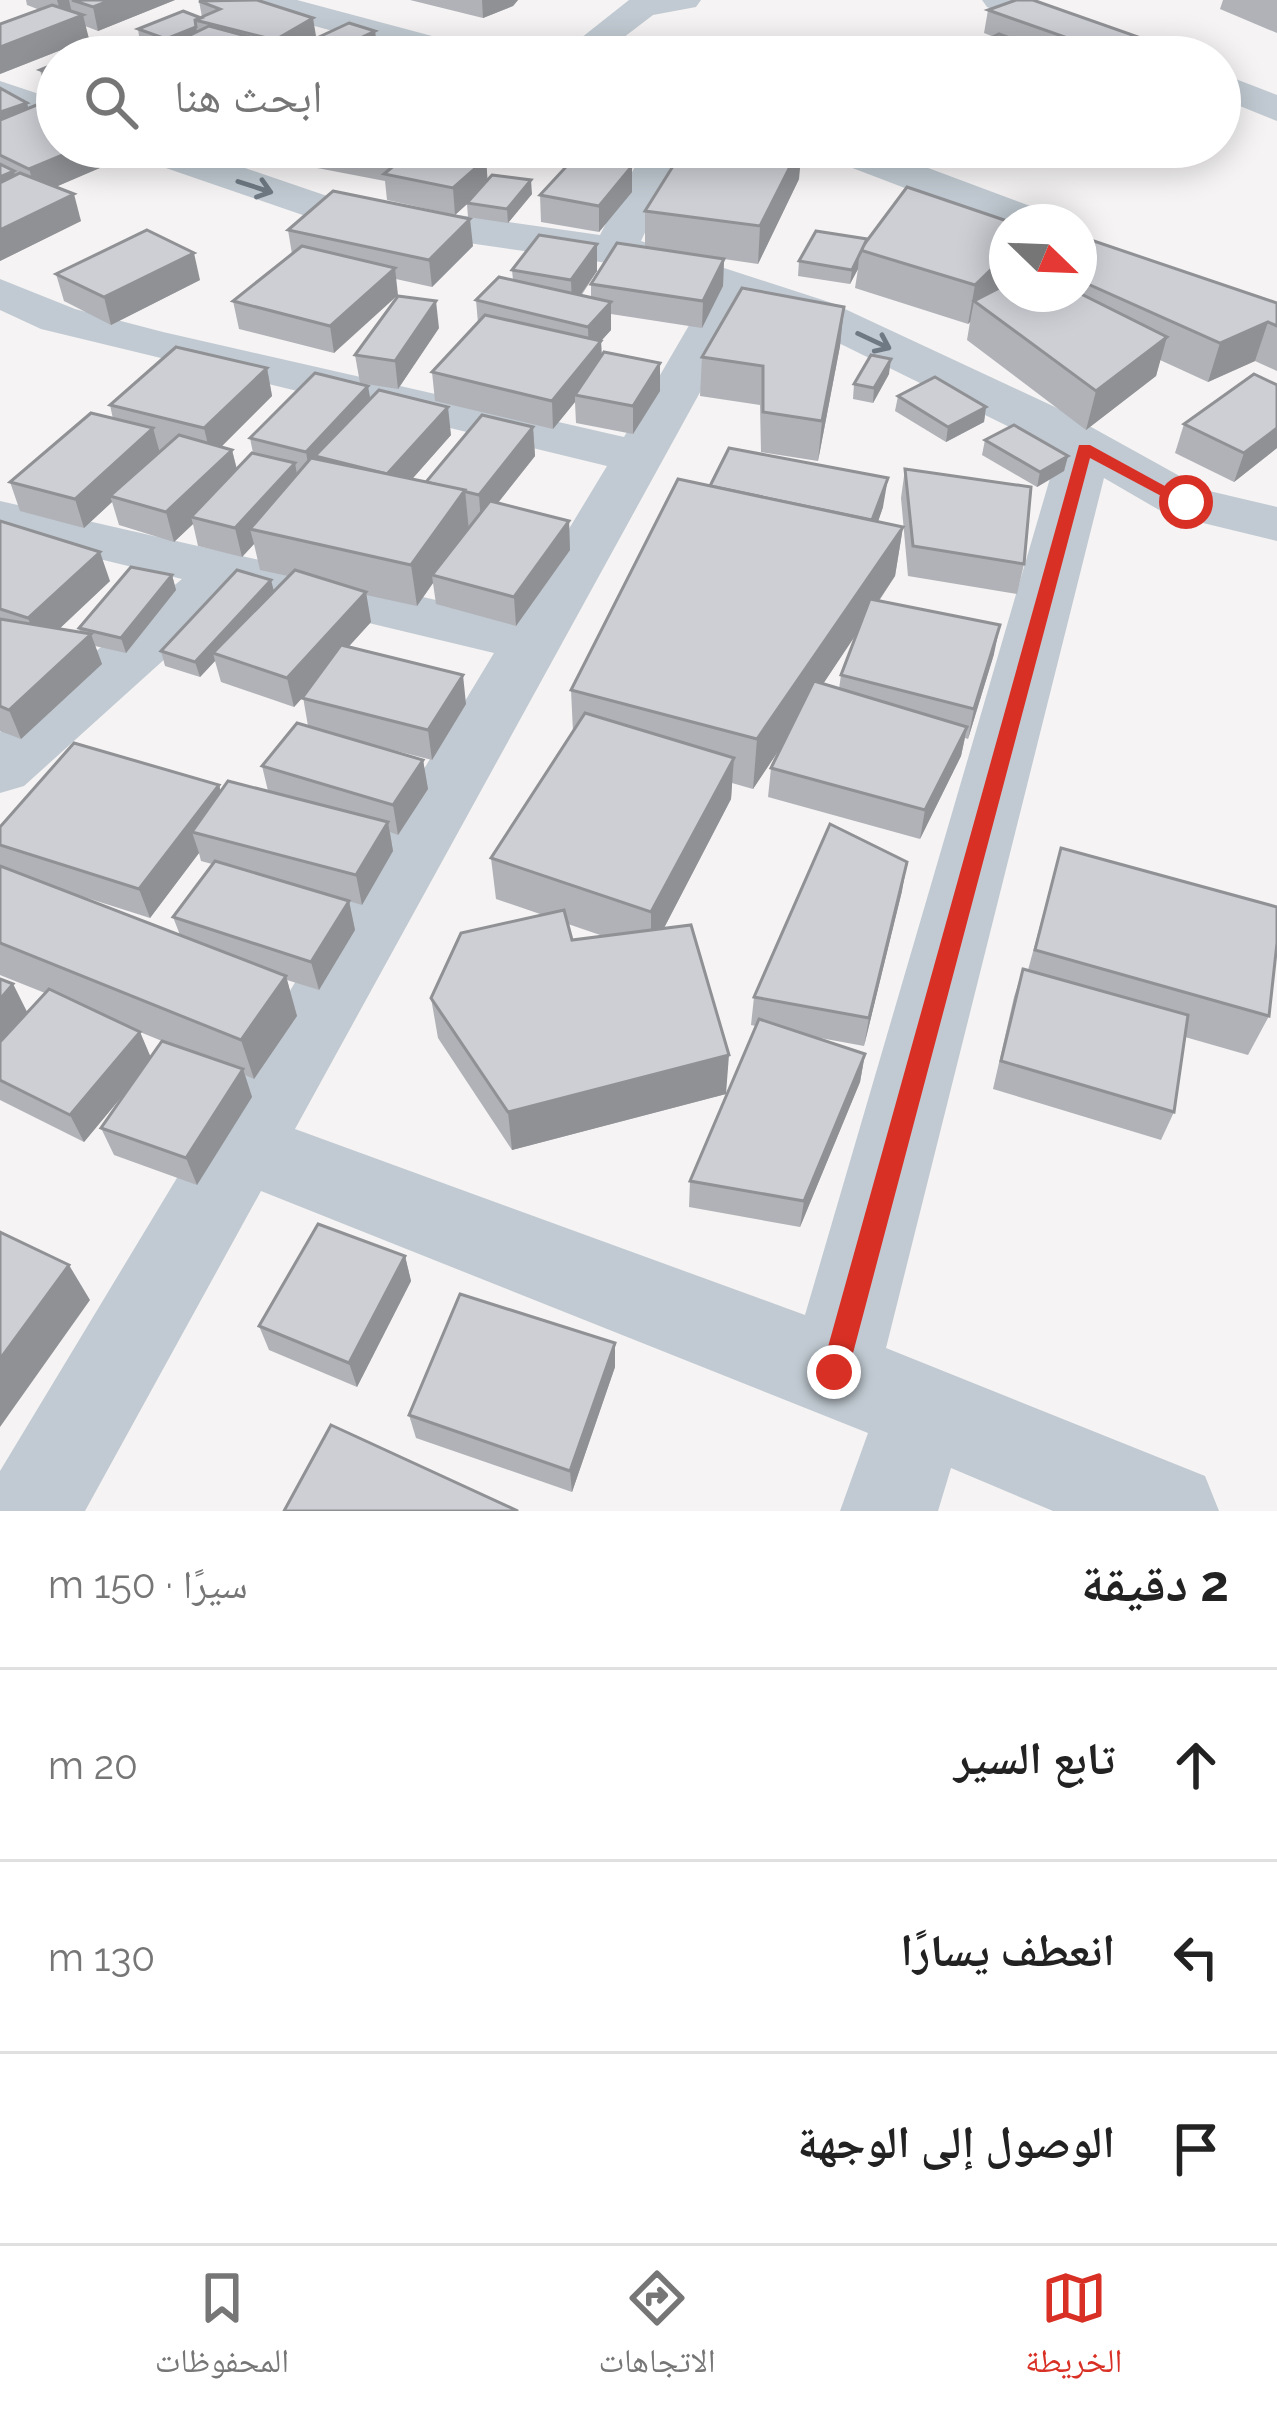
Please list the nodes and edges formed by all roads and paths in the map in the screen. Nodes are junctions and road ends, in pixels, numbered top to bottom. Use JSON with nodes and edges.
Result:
{"nodes":[{"id":1,"x":258,"y":0,"type":"edge"},
{"id":2,"x":684,"y":0,"type":"edge"},
{"id":3,"x":999,"y":0,"type":"edge"},
{"id":4,"x":391,"y":36,"type":"edge"},
{"id":5,"x":603,"y":36,"type":"edge"},
{"id":6,"x":1093,"y":36,"type":"edge"},
{"id":7,"x":0,"y":92,"type":"edge"},
{"id":8,"x":1241,"y":93,"type":"edge"},
{"id":9,"x":36,"y":106,"type":"edge"},
{"id":10,"x":1277,"y":109,"type":"edge"},
{"id":11,"x":206,"y":168,"type":"edge"},
{"id":12,"x":655,"y":168,"type":"edge"},
{"id":13,"x":891,"y":168,"type":"edge"},
{"id":14,"x":989,"y":205,"type":"edge"},
{"id":15,"x":614,"y":250,"type":"junction"},
{"id":16,"x":736,"y":285,"type":"junction"},
{"id":17,"x":0,"y":293,"type":"edge"},
{"id":18,"x":1085,"y":448,"type":"junction"},
{"id":19,"x":639,"y":457,"type":"junction"},
{"id":20,"x":0,"y":518,"type":"edge"},
{"id":21,"x":1277,"y":524,"type":"edge"},
{"id":22,"x":227,"y":572,"type":"junction"},
{"id":23,"x":532,"y":643,"type":"junction"},
{"id":24,"x":0,"y":769,"type":"edge"},
{"id":25,"x":242,"y":1146,"type":"junction"},
{"id":26,"x":834,"y":1372,"type":"junction"},
{"id":27,"x":923,"y":1408,"type":"junction"},
{"id":28,"x":32,"y":1511,"type":"edge"},
{"id":29,"x":889,"y":1511,"type":"edge"},
{"id":30,"x":1170,"y":1511,"type":"edge"}],
"edges":[{"from":1,"to":4,"type":"street"},
{"from":2,"to":5,"type":"street"},
{"from":3,"to":6,"type":"street"},
{"from":7,"to":9,"type":"street"},
{"from":8,"to":10,"type":"street"},
{"from":11,"to":15,"type":"street","one_way":true},
{"from":12,"to":15,"type":"street"},
{"from":13,"to":14,"type":"street"},
{"from":15,"to":16,"type":"street"},
{"from":16,"to":18,"type":"street","one_way":true},
{"from":16,"to":19,"type":"street"},
{"from":17,"to":19,"type":"street"},
{"from":18,"to":21,"type":"street"},
{"from":18,"to":26,"type":"street"},
{"from":19,"to":23,"type":"street"},
{"from":20,"to":22,"type":"street"},
{"from":22,"to":23,"type":"street"},
{"from":22,"to":24,"type":"street"},
{"from":23,"to":25,"type":"street"},
{"from":25,"to":26,"type":"street"},
{"from":25,"to":28,"type":"street"},
{"from":26,"to":27,"type":"street"},
{"from":27,"to":29,"type":"street"},
{"from":27,"to":30,"type":"street"}]}
